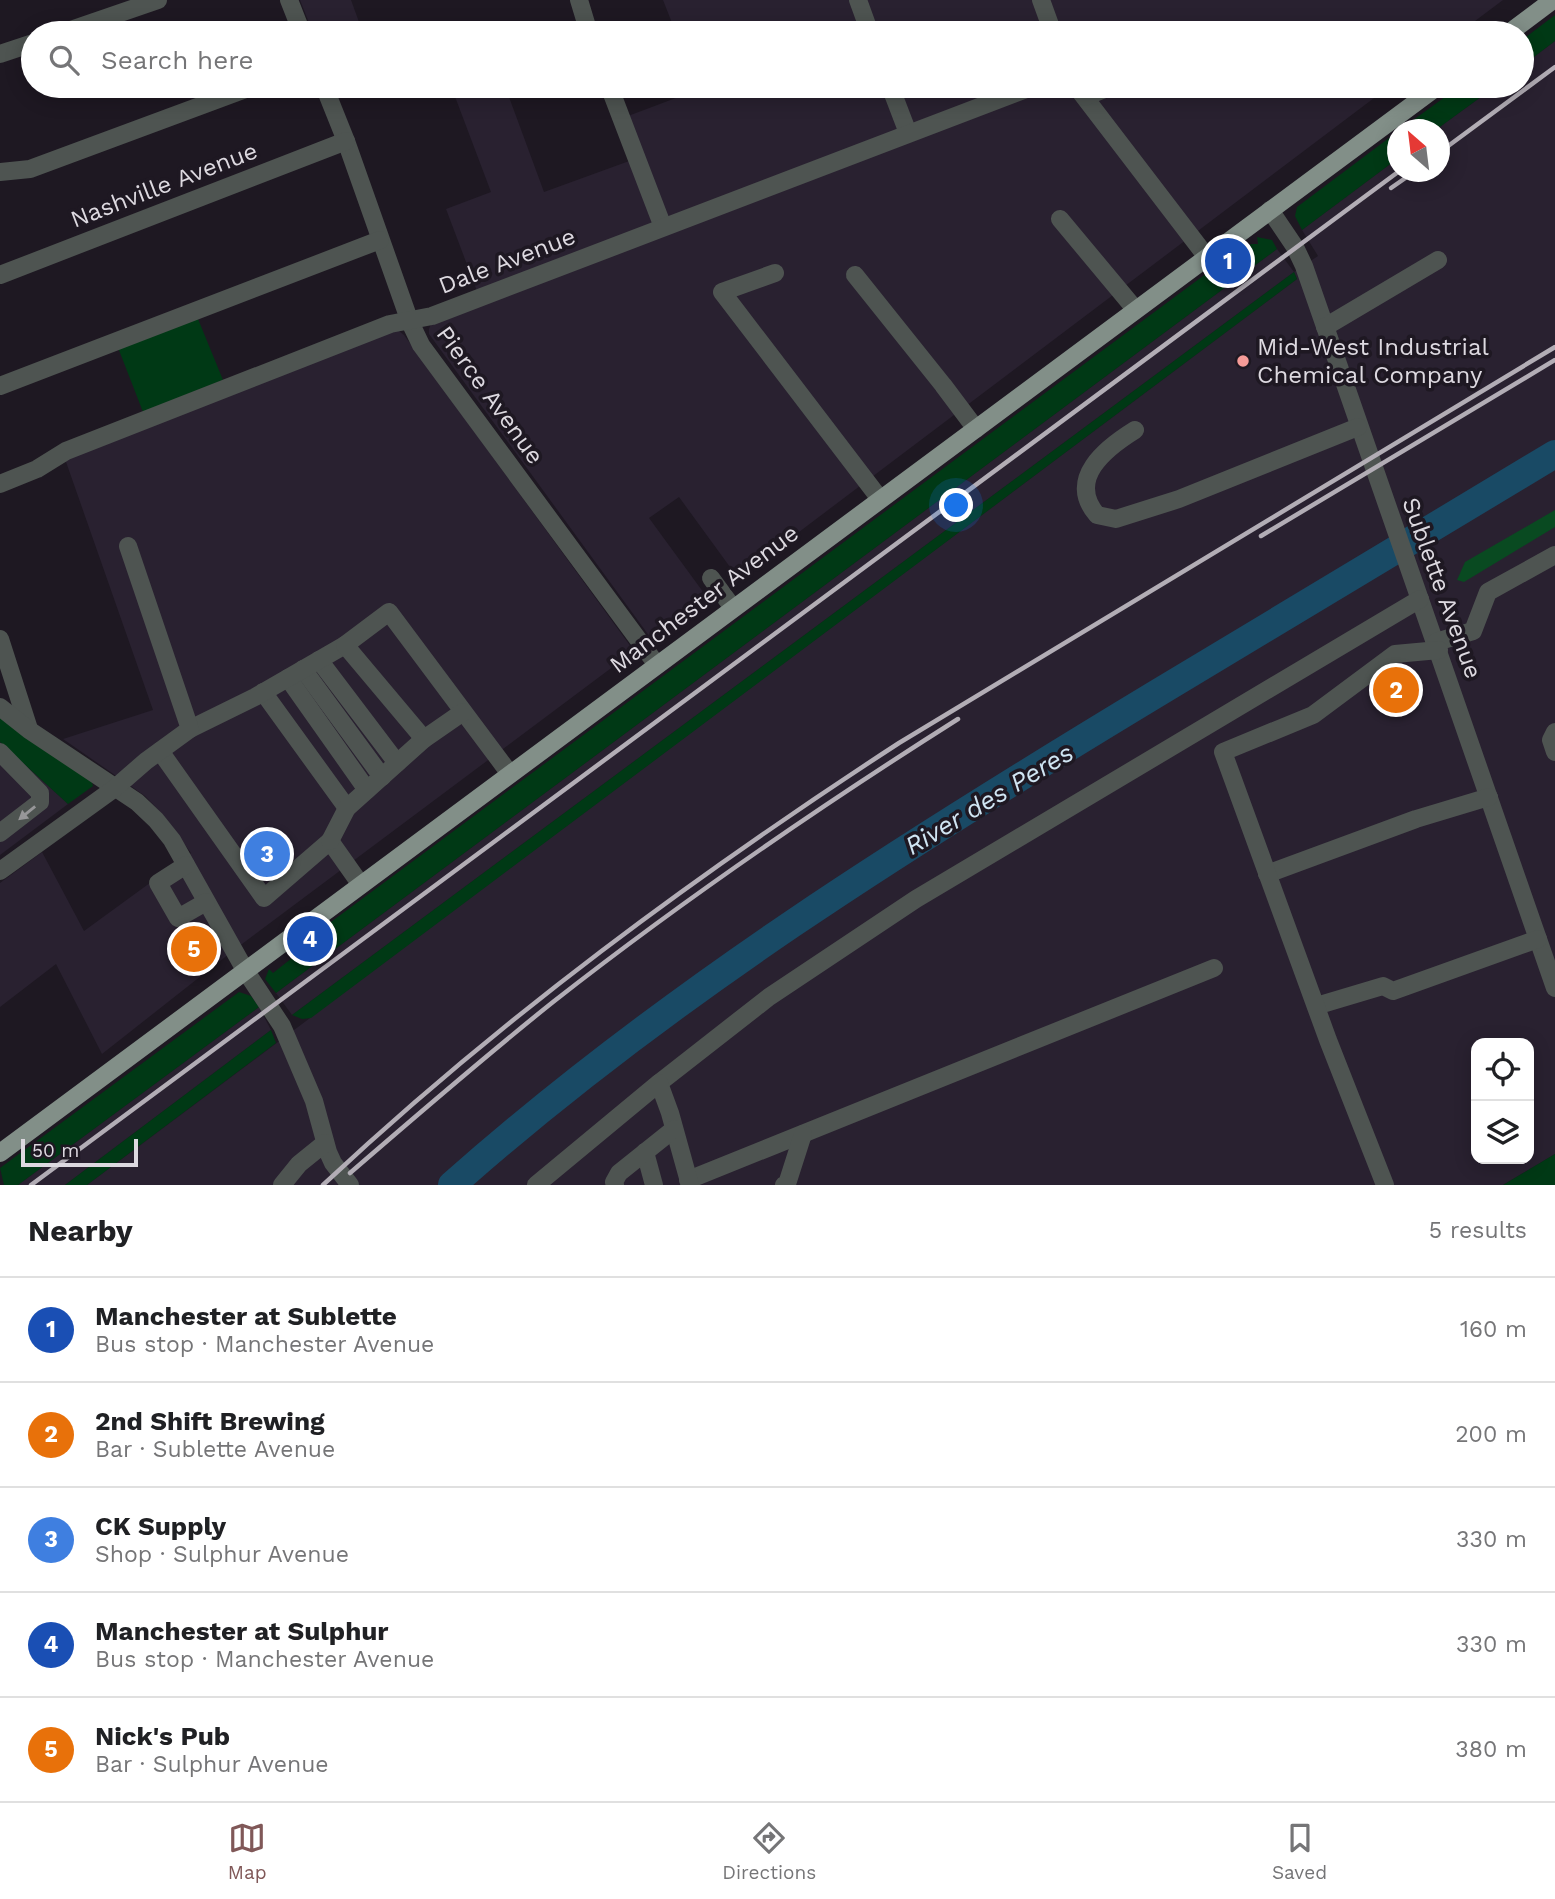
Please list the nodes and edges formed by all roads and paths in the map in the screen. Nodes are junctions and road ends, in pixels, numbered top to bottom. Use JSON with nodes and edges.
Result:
{"nodes":[{"id":1,"x":159,"y":0,"type":"edge"},
{"id":2,"x":289,"y":0,"type":"edge"},
{"id":3,"x":579,"y":0,"type":"edge"},
{"id":4,"x":858,"y":0,"type":"edge"},
{"id":5,"x":1041,"y":0,"type":"edge"},
{"id":6,"x":1553,"y":0,"type":"edge"},
{"id":7,"x":97,"y":21,"type":"edge"},
{"id":8,"x":297,"y":21,"type":"edge"},
{"id":9,"x":585,"y":21,"type":"edge"},
{"id":10,"x":866,"y":21,"type":"edge"},
{"id":11,"x":1049,"y":21,"type":"edge"},
{"id":12,"x":1524,"y":21,"type":"edge"},
{"id":13,"x":21,"y":47,"type":"edge"},
{"id":14,"x":0,"y":54,"type":"edge"},
{"id":15,"x":222,"y":98,"type":"edge"},
{"id":16,"x":329,"y":98,"type":"edge"},
{"id":17,"x":614,"y":98,"type":"edge"},
{"id":18,"x":895,"y":98,"type":"edge"},
{"id":19,"x":1002,"y":98,"type":"edge"},
{"id":20,"x":1086,"y":98,"type":"edge"},
{"id":21,"x":1422,"y":98,"type":"edge"},
{"id":22,"x":908,"y":133,"type":"junction"},
{"id":23,"x":346,"y":141,"type":"junction"},
{"id":24,"x":0,"y":172,"type":"edge"},
{"id":25,"x":1270,"y":210,"type":"junction"},
{"id":26,"x":1060,"y":219,"type":"dead end"},
{"id":27,"x":663,"y":227,"type":"junction"},
{"id":28,"x":380,"y":240,"type":"junction"},
{"id":29,"x":1206,"y":257,"type":"junction"},
{"id":30,"x":1438,"y":260,"type":"dead end"},
{"id":31,"x":775,"y":273,"type":"dead end"},
{"id":32,"x":0,"y":275,"type":"edge"},
{"id":33,"x":855,"y":275,"type":"dead end"},
{"id":34,"x":1135,"y":309,"type":"junction"},
{"id":35,"x":410,"y":322,"type":"junction"},
{"id":36,"x":1325,"y":327,"type":"junction"},
{"id":37,"x":0,"y":386,"type":"edge"},
{"id":38,"x":1359,"y":427,"type":"junction"},
{"id":39,"x":976,"y":429,"type":"junction"},
{"id":40,"x":1135,"y":430,"type":"dead end"},
{"id":41,"x":0,"y":484,"type":"edge"},
{"id":42,"x":880,"y":499,"type":"junction"},
{"id":43,"x":128,"y":546,"type":"dead end"},
{"id":44,"x":1555,"y":555,"type":"edge"},
{"id":45,"x":711,"y":578,"type":"dead end"},
{"id":46,"x":1418,"y":592,"type":"junction"},
{"id":47,"x":733,"y":608,"type":"junction"},
{"id":48,"x":0,"y":639,"type":"edge"},
{"id":49,"x":345,"y":645,"type":"junction"},
{"id":50,"x":1437,"y":646,"type":"junction"},
{"id":51,"x":319,"y":660,"type":"junction"},
{"id":52,"x":657,"y":665,"type":"junction"},
{"id":53,"x":295,"y":674,"type":"junction"},
{"id":54,"x":263,"y":692,"type":"junction"},
{"id":55,"x":0,"y":706,"type":"edge"},
{"id":56,"x":463,"y":712,"type":"junction"},
{"id":57,"x":190,"y":729,"type":"junction"},
{"id":58,"x":29,"y":730,"type":"junction"},
{"id":59,"x":1555,"y":732,"type":"edge"},
{"id":60,"x":424,"y":739,"type":"junction"},
{"id":61,"x":160,"y":751,"type":"junction"},
{"id":62,"x":0,"y":752,"type":"edge"},
{"id":63,"x":1555,"y":752,"type":"edge"},
{"id":64,"x":397,"y":763,"type":"junction"},
{"id":65,"x":510,"y":774,"type":"junction"},
{"id":66,"x":382,"y":777,"type":"junction"},
{"id":67,"x":115,"y":788,"type":"junction"},
{"id":68,"x":367,"y":790,"type":"junction"},
{"id":69,"x":1489,"y":797,"type":"junction"},
{"id":70,"x":347,"y":808,"type":"junction"},
{"id":71,"x":0,"y":833,"type":"edge"},
{"id":72,"x":330,"y":841,"type":"junction"},
{"id":73,"x":186,"y":865,"type":"junction"},
{"id":74,"x":0,"y":871,"type":"edge"},
{"id":75,"x":1267,"y":874,"type":"junction"},
{"id":76,"x":360,"y":885,"type":"junction"},
{"id":77,"x":206,"y":902,"type":"junction"},
{"id":78,"x":1538,"y":939,"type":"junction"},
{"id":79,"x":1214,"y":968,"type":"dead end"},
{"id":80,"x":246,"y":970,"type":"junction"},
{"id":81,"x":1555,"y":988,"type":"edge"},
{"id":82,"x":1316,"y":1006,"type":"junction"},
{"id":83,"x":659,"y":1083,"type":"junction"},
{"id":84,"x":674,"y":1129,"type":"junction"},
{"id":85,"x":803,"y":1134,"type":"junction"},
{"id":86,"x":325,"y":1143,"type":"junction"},
{"id":87,"x":645,"y":1152,"type":"junction"},
{"id":88,"x":0,"y":1153,"type":"edge"},
{"id":89,"x":689,"y":1182,"type":"edge"},
{"id":90,"x":614,"y":1183,"type":"edge"},
{"id":91,"x":282,"y":1185,"type":"edge"},
{"id":92,"x":350,"y":1185,"type":"edge"},
{"id":93,"x":536,"y":1185,"type":"edge"},
{"id":94,"x":654,"y":1185,"type":"edge"},
{"id":95,"x":784,"y":1185,"type":"edge"},
{"id":96,"x":1385,"y":1185,"type":"edge"}],
"edges":[{"from":1,"to":7,"type":"street"},
{"from":2,"to":8,"type":"street"},
{"from":3,"to":9,"type":"street"},
{"from":4,"to":10,"type":"street"},
{"from":5,"to":11,"type":"street"},
{"from":6,"to":12,"type":"main road"},
{"from":13,"to":14,"type":"street"},
{"from":15,"to":24,"type":"street"},
{"from":16,"to":23,"type":"street","name":"Pierce Avenue"},
{"from":17,"to":27,"type":"street"},
{"from":18,"to":22,"type":"street"},
{"from":19,"to":22,"type":"street","name":"Dale Avenue"},
{"from":20,"to":29,"type":"street"},
{"from":21,"to":25,"type":"main road","name":"Manchester Avenue"},
{"from":22,"to":27,"type":"street","name":"Dale Avenue"},
{"from":23,"to":28,"type":"street","name":"Pierce Avenue"},
{"from":23,"to":32,"type":"street","name":"Nashville Avenue"},
{"from":25,"to":29,"type":"main road","name":"Manchester Avenue"},
{"from":25,"to":36,"type":"street","name":"Sublette Avenue"},
{"from":26,"to":34,"type":"street"},
{"from":27,"to":35,"type":"street","name":"Dale Avenue"},
{"from":28,"to":35,"type":"street","name":"Pierce Avenue"},
{"from":28,"to":37,"type":"street"},
{"from":29,"to":34,"type":"main road","name":"Manchester Avenue"},
{"from":30,"to":36,"type":"street"},
{"from":31,"to":42,"type":"street"},
{"from":33,"to":39,"type":"street"},
{"from":34,"to":39,"type":"main road","name":"Manchester Avenue"},
{"from":35,"to":41,"type":"street","name":"Dale Avenue"},
{"from":35,"to":52,"type":"street","name":"Pierce Avenue"},
{"from":36,"to":38,"type":"street","name":"Sublette Avenue"},
{"from":38,"to":40,"type":"street"},
{"from":38,"to":46,"type":"street","name":"Sublette Avenue"},
{"from":39,"to":42,"type":"main road","name":"Manchester Avenue"},
{"from":42,"to":47,"type":"main road","name":"Manchester Avenue"},
{"from":43,"to":57,"type":"street"},
{"from":44,"to":50,"type":"street"},
{"from":45,"to":47,"type":"street"},
{"from":46,"to":50,"type":"street","name":"Sublette Avenue"},
{"from":46,"to":83,"type":"street"},
{"from":47,"to":52,"type":"main road","name":"Manchester Avenue"},
{"from":48,"to":58,"type":"street"},
{"from":49,"to":51,"type":"street"},
{"from":49,"to":56,"type":"street"},
{"from":49,"to":60,"type":"street"},
{"from":50,"to":69,"type":"street","name":"Sublette Avenue"},
{"from":50,"to":75,"type":"street"},
{"from":51,"to":53,"type":"street"},
{"from":51,"to":64,"type":"street"},
{"from":52,"to":65,"type":"main road","name":"Manchester Avenue"},
{"from":53,"to":54,"type":"street"},
{"from":53,"to":66,"type":"street"},
{"from":53,"to":68,"type":"street"},
{"from":54,"to":57,"type":"street"},
{"from":54,"to":70,"type":"street"},
{"from":55,"to":58,"type":"street"},
{"from":56,"to":60,"type":"street"},
{"from":56,"to":65,"type":"street"},
{"from":57,"to":61,"type":"street"},
{"from":58,"to":67,"type":"street"},
{"from":59,"to":63,"type":"street"},
{"from":60,"to":64,"type":"street"},
{"from":61,"to":67,"type":"street"},
{"from":61,"to":72,"type":"street"},
{"from":62,"to":71,"type":"street","one_way":true},
{"from":64,"to":66,"type":"street"},
{"from":65,"to":76,"type":"main road","name":"Manchester Avenue"},
{"from":66,"to":68,"type":"street"},
{"from":67,"to":73,"type":"street"},
{"from":67,"to":74,"type":"street"},
{"from":68,"to":70,"type":"street"},
{"from":69,"to":75,"type":"street"},
{"from":69,"to":78,"type":"street","name":"Sublette Avenue"},
{"from":70,"to":72,"type":"street"},
{"from":72,"to":76,"type":"street"},
{"from":73,"to":77,"type":"street"},
{"from":73,"to":77,"type":"street"},
{"from":75,"to":82,"type":"street"},
{"from":76,"to":80,"type":"main road","name":"Manchester Avenue"},
{"from":77,"to":80,"type":"street"},
{"from":78,"to":81,"type":"street","name":"Sublette Avenue"},
{"from":78,"to":82,"type":"street"},
{"from":79,"to":85,"type":"street"},
{"from":80,"to":86,"type":"street"},
{"from":80,"to":88,"type":"main road","name":"Manchester Avenue"},
{"from":82,"to":96,"type":"street"},
{"from":83,"to":84,"type":"street"},
{"from":83,"to":93,"type":"street"},
{"from":84,"to":87,"type":"street"},
{"from":84,"to":89,"type":"street"},
{"from":85,"to":89,"type":"street"},
{"from":85,"to":95,"type":"street"},
{"from":86,"to":91,"type":"street"},
{"from":86,"to":92,"type":"street"},
{"from":87,"to":90,"type":"street"},
{"from":87,"to":94,"type":"street"}]}
